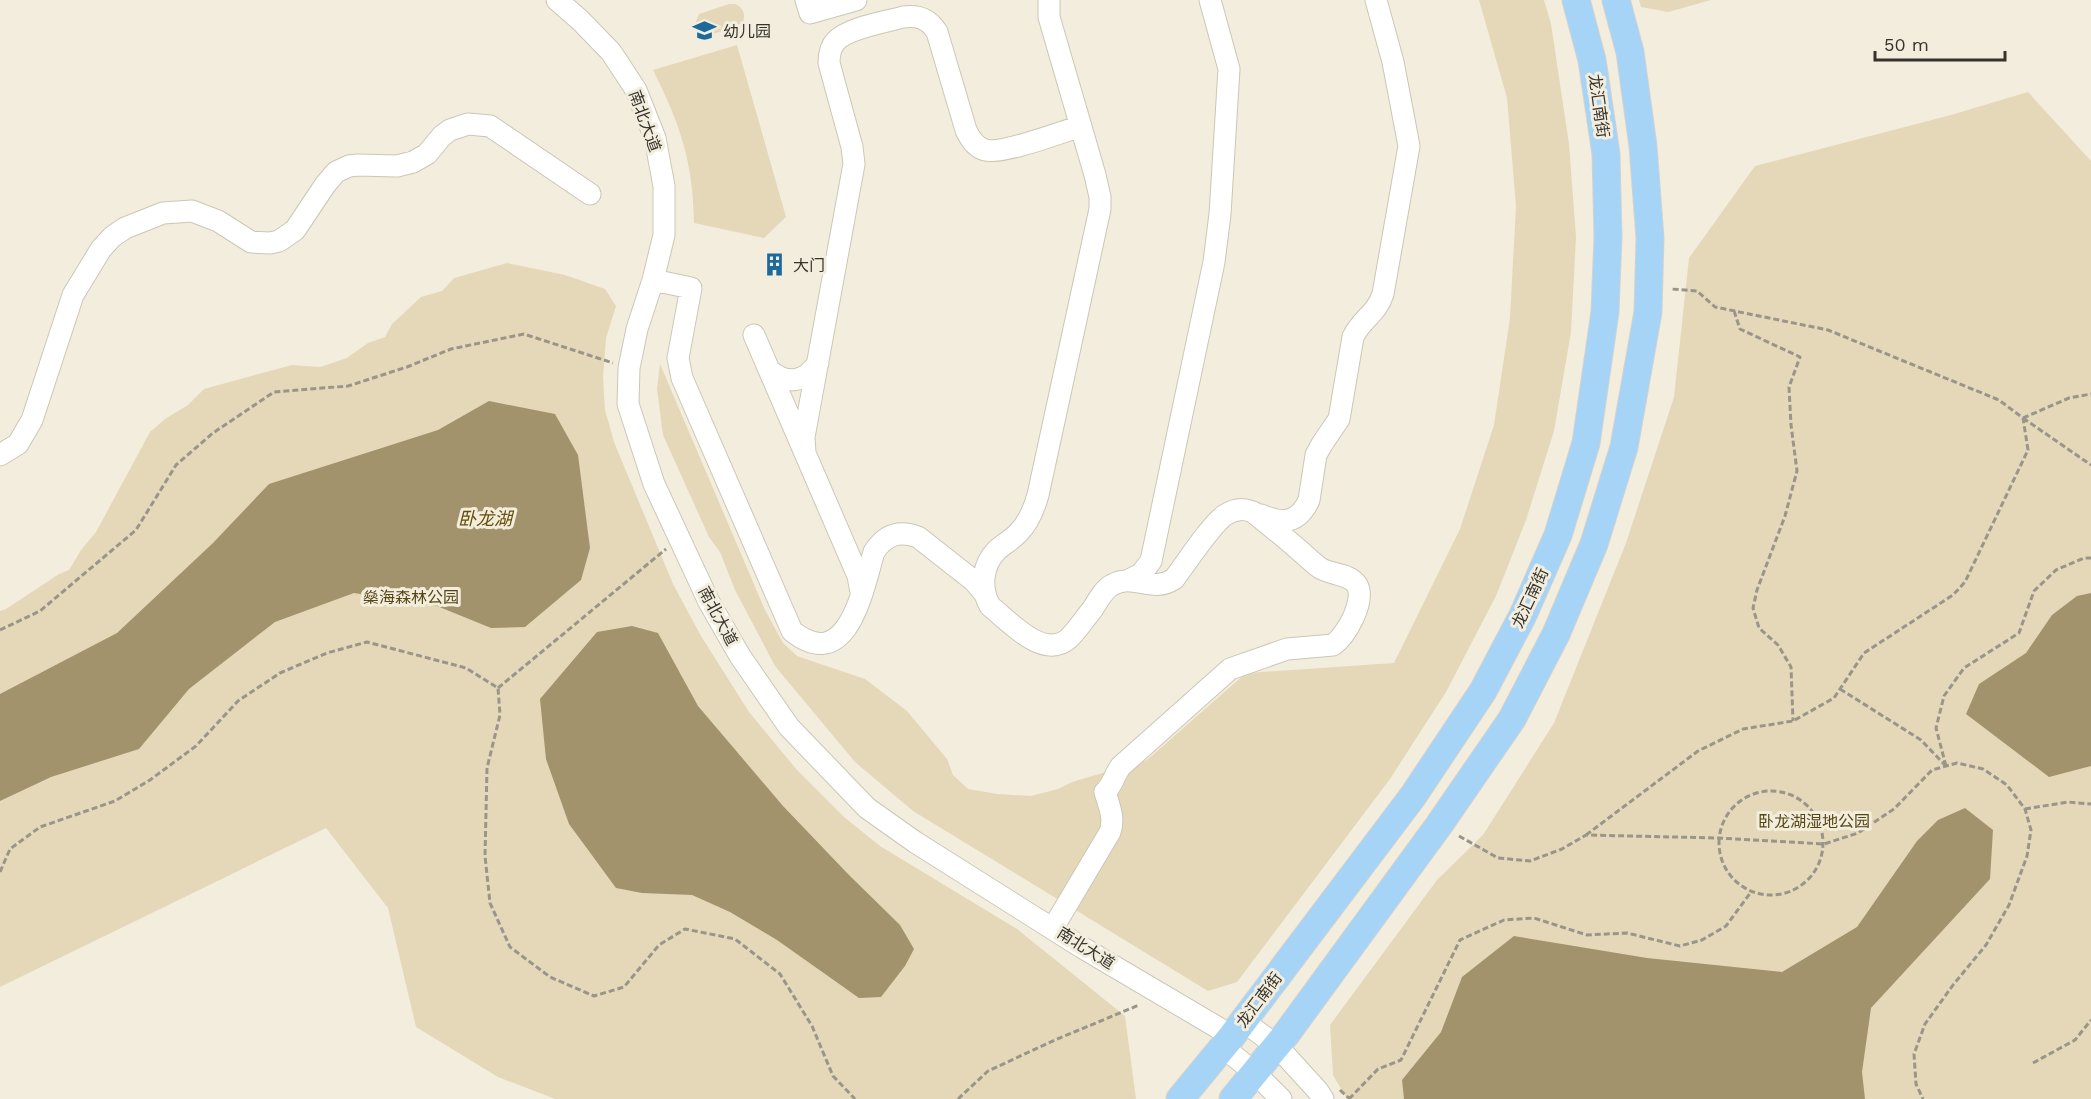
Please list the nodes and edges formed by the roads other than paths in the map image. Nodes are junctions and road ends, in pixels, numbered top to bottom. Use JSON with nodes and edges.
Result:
{"nodes":[{"id":1,"x":557,"y":0,"type":"edge"},
{"id":2,"x":806,"y":0,"type":"edge"},
{"id":3,"x":856,"y":0,"type":"edge"},
{"id":4,"x":1049,"y":0,"type":"edge"},
{"id":5,"x":1210,"y":0,"type":"edge"},
{"id":6,"x":1376,"y":0,"type":"edge"},
{"id":7,"x":1576,"y":0,"type":"edge"},
{"id":8,"x":1616,"y":0,"type":"edge"},
{"id":9,"x":1081,"y":126,"type":"junction"},
{"id":10,"x":590,"y":194,"type":"dead end"},
{"id":11,"x":653,"y":280,"type":"junction"},
{"id":12,"x":754,"y":335,"type":"dead end"},
{"id":13,"x":818,"y":363,"type":"junction"},
{"id":14,"x":769,"y":370,"type":"junction"},
{"id":15,"x":805,"y":453,"type":"junction"},
{"id":16,"x":0,"y":455,"type":"edge"},
{"id":17,"x":1309,"y":500,"type":"junction"},
{"id":18,"x":1253,"y":512,"type":"junction"},
{"id":19,"x":847,"y":550,"type":"junction"},
{"id":20,"x":874,"y":552,"type":"junction"},
{"id":21,"x":991,"y":558,"type":"junction"},
{"id":22,"x":1310,"y":559,"type":"junction"},
{"id":23,"x":1152,"y":561,"type":"junction"},
{"id":24,"x":957,"y":568,"type":"junction"},
{"id":25,"x":1129,"y":580,"type":"junction"},
{"id":26,"x":1163,"y":584,"type":"junction"},
{"id":27,"x":861,"y":593,"type":"junction"},
{"id":28,"x":984,"y":593,"type":"junction"},
{"id":29,"x":1053,"y":928,"type":"junction"},
{"id":30,"x":1233,"y":1034,"type":"junction"},
{"id":31,"x":1277,"y":1046,"type":"junction"},
{"id":32,"x":1255,"y":1073,"type":"junction"},
{"id":33,"x":1180,"y":1099,"type":"edge"},
{"id":34,"x":1233,"y":1099,"type":"edge"},
{"id":35,"x":1281,"y":1099,"type":"edge"},
{"id":36,"x":1323,"y":1099,"type":"edge"}],
"edges":[{"from":1,"to":11,"type":"street","name":"南北大道"},
{"from":2,"to":3,"type":"street"},
{"from":4,"to":9,"type":"street"},
{"from":5,"to":23,"type":"street"},
{"from":6,"to":17,"type":"street"},
{"from":7,"to":30,"type":"main road","name":"龙汇南街"},
{"from":8,"to":31,"type":"main road"},
{"from":9,"to":13,"type":"street"},
{"from":9,"to":21,"type":"street"},
{"from":10,"to":16,"type":"street"},
{"from":11,"to":27,"type":"street"},
{"from":11,"to":29,"type":"street","name":"南北大道"},
{"from":12,"to":14,"type":"street"},
{"from":13,"to":14,"type":"street"},
{"from":13,"to":15,"type":"street"},
{"from":14,"to":15,"type":"street"},
{"from":15,"to":19,"type":"street"},
{"from":17,"to":18,"type":"street"},
{"from":17,"to":22,"type":"street"},
{"from":18,"to":22,"type":"street"},
{"from":18,"to":26,"type":"street"},
{"from":19,"to":20,"type":"street"},
{"from":19,"to":27,"type":"street"},
{"from":20,"to":24,"type":"street"},
{"from":20,"to":27,"type":"street"},
{"from":21,"to":24,"type":"street"},
{"from":21,"to":28,"type":"street"},
{"from":22,"to":29,"type":"street"},
{"from":23,"to":25,"type":"street"},
{"from":23,"to":26,"type":"street"},
{"from":24,"to":28,"type":"street"},
{"from":25,"to":26,"type":"street"},
{"from":25,"to":28,"type":"street"},
{"from":29,"to":30,"type":"street","name":"南北大道"},
{"from":30,"to":31,"type":"street"},
{"from":30,"to":32,"type":"street"},
{"from":30,"to":33,"type":"main road","name":"龙汇南街"},
{"from":31,"to":32,"type":"main road"},
{"from":31,"to":36,"type":"street"},
{"from":32,"to":34,"type":"main road"},
{"from":32,"to":35,"type":"street"}]}
